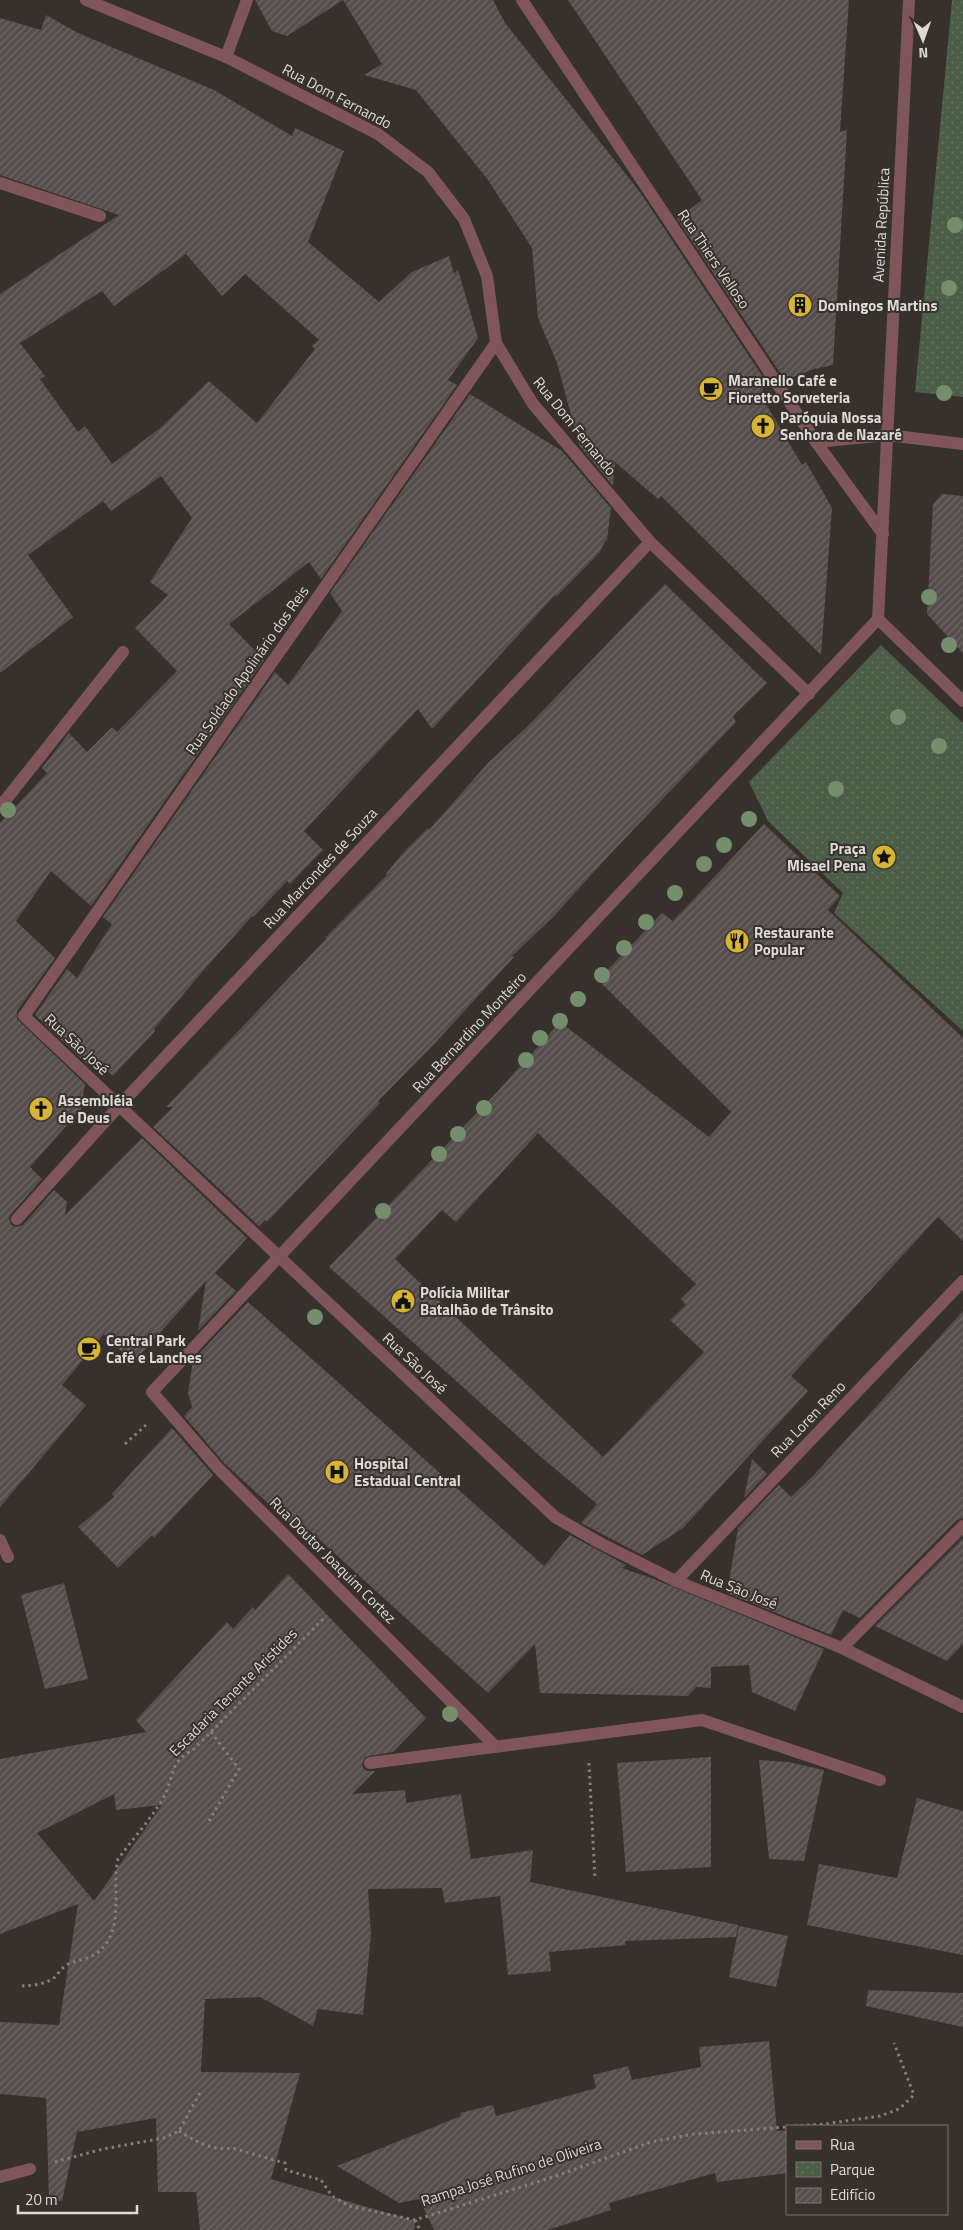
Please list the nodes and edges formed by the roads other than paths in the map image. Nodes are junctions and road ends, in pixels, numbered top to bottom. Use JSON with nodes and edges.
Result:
{"nodes":[{"id":1,"x":86,"y":0,"type":"edge"},
{"id":2,"x":247,"y":0,"type":"edge"},
{"id":3,"x":522,"y":0,"type":"edge"},
{"id":4,"x":909,"y":0,"type":"edge"},
{"id":5,"x":226,"y":56,"type":"junction"},
{"id":6,"x":0,"y":183,"type":"edge"},
{"id":7,"x":100,"y":216,"type":"dead end"},
{"id":8,"x":496,"y":343,"type":"junction"},
{"id":9,"x":887,"y":435,"type":"junction"},
{"id":10,"x":816,"y":442,"type":"junction"},
{"id":11,"x":963,"y":444,"type":"edge"},
{"id":12,"x":883,"y":534,"type":"junction"},
{"id":13,"x":650,"y":542,"type":"junction"},
{"id":14,"x":878,"y":619,"type":"junction"},
{"id":15,"x":123,"y":652,"type":"dead end"},
{"id":16,"x":810,"y":694,"type":"junction"},
{"id":17,"x":963,"y":702,"type":"edge"},
{"id":18,"x":0,"y":807,"type":"edge"},
{"id":19,"x":24,"y":1016,"type":"joint"},
{"id":20,"x":118,"y":1106,"type":"junction"},
{"id":21,"x":18,"y":1218,"type":"dead end"},
{"id":22,"x":278,"y":1258,"type":"junction"},
{"id":23,"x":963,"y":1281,"type":"edge"},
{"id":24,"x":152,"y":1392,"type":"joint"},
{"id":25,"x":963,"y":1526,"type":"edge"},
{"id":26,"x":0,"y":1540,"type":"edge"},
{"id":27,"x":8,"y":1558,"type":"dead end"},
{"id":28,"x":676,"y":1581,"type":"junction"},
{"id":29,"x":842,"y":1648,"type":"junction"},
{"id":30,"x":963,"y":1707,"type":"edge"},
{"id":31,"x":496,"y":1747,"type":"junction"},
{"id":32,"x":370,"y":1763,"type":"dead end"},
{"id":33,"x":880,"y":1780,"type":"dead end"},
{"id":34,"x":30,"y":2169,"type":"road end"},
{"id":35,"x":0,"y":2177,"type":"edge"}],
"edges":[{"from":1,"to":5,"type":"street","name":"Rua Dom Fernando"},
{"from":2,"to":5,"type":"street"},
{"from":3,"to":10,"type":"street","name":"Rua Thiers Velloso"},
{"from":4,"to":9,"type":"street","name":"Avenida República"},
{"from":5,"to":8,"type":"street","name":"Rua Dom Fernando"},
{"from":6,"to":7,"type":"street"},
{"from":8,"to":13,"type":"street","name":"Rua Dom Fernando"},
{"from":8,"to":19,"type":"street","name":"Rua Soldado Apolinário dos Reis"},
{"from":9,"to":10,"type":"street"},
{"from":9,"to":11,"type":"street"},
{"from":9,"to":12,"type":"street","name":"Avenida República"},
{"from":10,"to":12,"type":"street","name":"Rua Thiers Velloso"},
{"from":12,"to":14,"type":"street","name":"Avenida República"},
{"from":13,"to":16,"type":"street","name":"Rua Dom Fernando"},
{"from":13,"to":20,"type":"street","name":"Rua Marcondes de Souza"},
{"from":14,"to":16,"type":"street"},
{"from":14,"to":17,"type":"street"},
{"from":15,"to":18,"type":"street"},
{"from":16,"to":22,"type":"street","name":"Rua Bernardino Monteiro"},
{"from":19,"to":20,"type":"street","name":"Rua São José"},
{"from":20,"to":21,"type":"street","name":"Rua Marcondes de Souza"},
{"from":20,"to":22,"type":"street","name":"Rua São José"},
{"from":22,"to":24,"type":"street","name":"Rua Bernardino Monteiro"},
{"from":22,"to":28,"type":"street","name":"Rua São José"},
{"from":23,"to":28,"type":"street","name":"Rua Loren Reno"},
{"from":24,"to":31,"type":"street","name":"Rua Doutor Joaquim Cortez"},
{"from":25,"to":29,"type":"street"},
{"from":26,"to":27,"type":"street"},
{"from":28,"to":29,"type":"street","name":"Rua São José"},
{"from":29,"to":30,"type":"street","name":"Rua São José"},
{"from":31,"to":32,"type":"street"},
{"from":31,"to":33,"type":"street"},
{"from":34,"to":35,"type":"street"}]}
